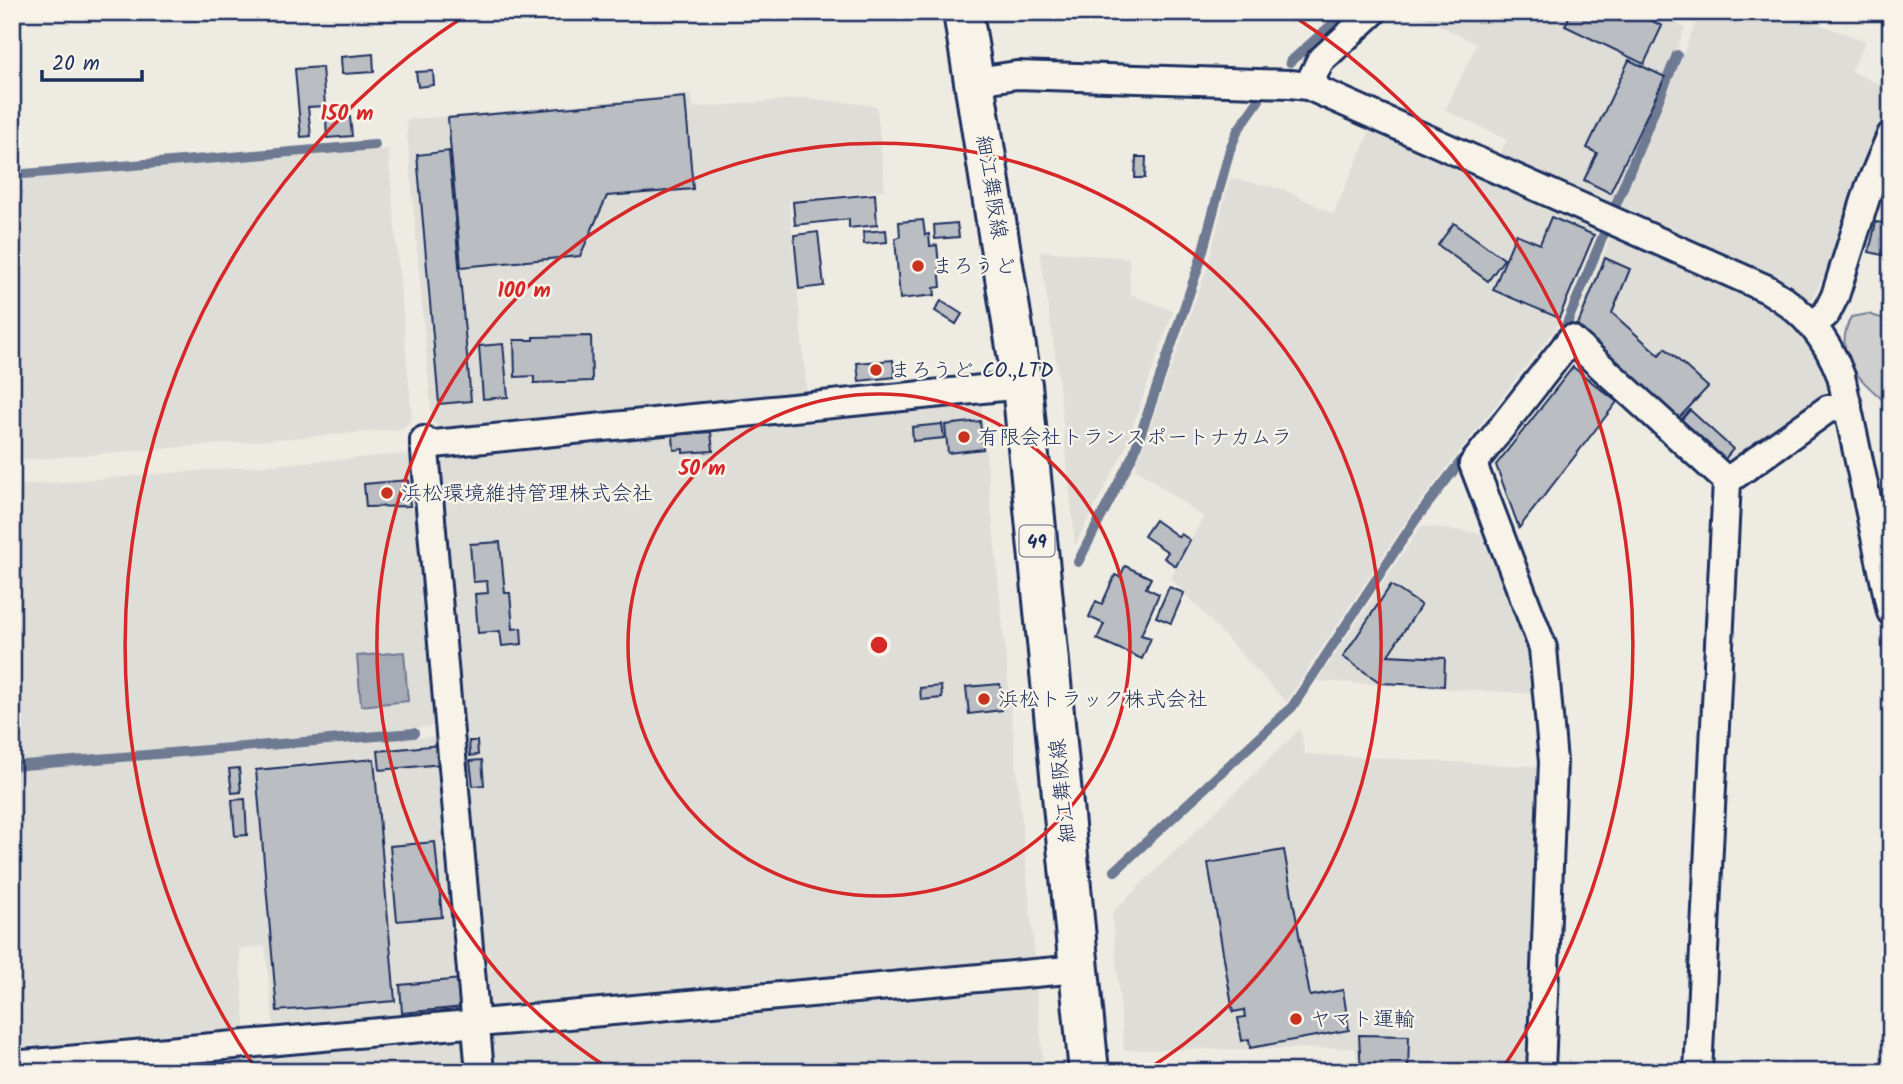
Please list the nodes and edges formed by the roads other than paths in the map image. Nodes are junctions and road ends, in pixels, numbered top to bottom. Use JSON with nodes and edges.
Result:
{"nodes":[{"id":1,"x":964,"y":12,"type":"edge"},
{"id":2,"x":1373,"y":12,"type":"edge"},
{"id":3,"x":976,"y":81,"type":"junction"},
{"id":4,"x":1308,"y":86,"type":"junction"},
{"id":5,"x":1891,"y":135,"type":"edge"},
{"id":6,"x":1813,"y":325,"type":"junction"},
{"id":7,"x":1022,"y":385,"type":"junction"},
{"id":8,"x":1848,"y":405,"type":"junction"},
{"id":9,"x":1727,"y":481,"type":"junction"},
{"id":10,"x":1891,"y":612,"type":"edge"},
{"id":11,"x":1079,"y":969,"type":"junction"},
{"id":12,"x":475,"y":1023,"type":"junction"},
{"id":13,"x":12,"y":1065,"type":"edge"},
{"id":14,"x":480,"y":1072,"type":"edge"},
{"id":15,"x":1089,"y":1072,"type":"edge"},
{"id":16,"x":1541,"y":1072,"type":"edge"},
{"id":17,"x":1698,"y":1072,"type":"edge"}],
"edges":[{"from":1,"to":3,"type":"main road","name":"細江舞阪線","number":"49"},
{"from":2,"to":4,"type":"street"},
{"from":3,"to":4,"type":"street"},
{"from":3,"to":7,"type":"main road","name":"細江舞阪線","number":"49"},
{"from":4,"to":6,"type":"street"},
{"from":5,"to":6,"type":"street"},
{"from":6,"to":8,"type":"street"},
{"from":7,"to":11,"type":"main road","name":"細江舞阪線","number":"49"},
{"from":7,"to":12,"type":"street"},
{"from":8,"to":9,"type":"street"},
{"from":8,"to":10,"type":"street"},
{"from":9,"to":16,"type":"street"},
{"from":9,"to":17,"type":"street"},
{"from":11,"to":12,"type":"street"},
{"from":11,"to":15,"type":"main road","name":"細江舞阪線","number":"49"},
{"from":12,"to":13,"type":"street"},
{"from":12,"to":14,"type":"street"}]}
